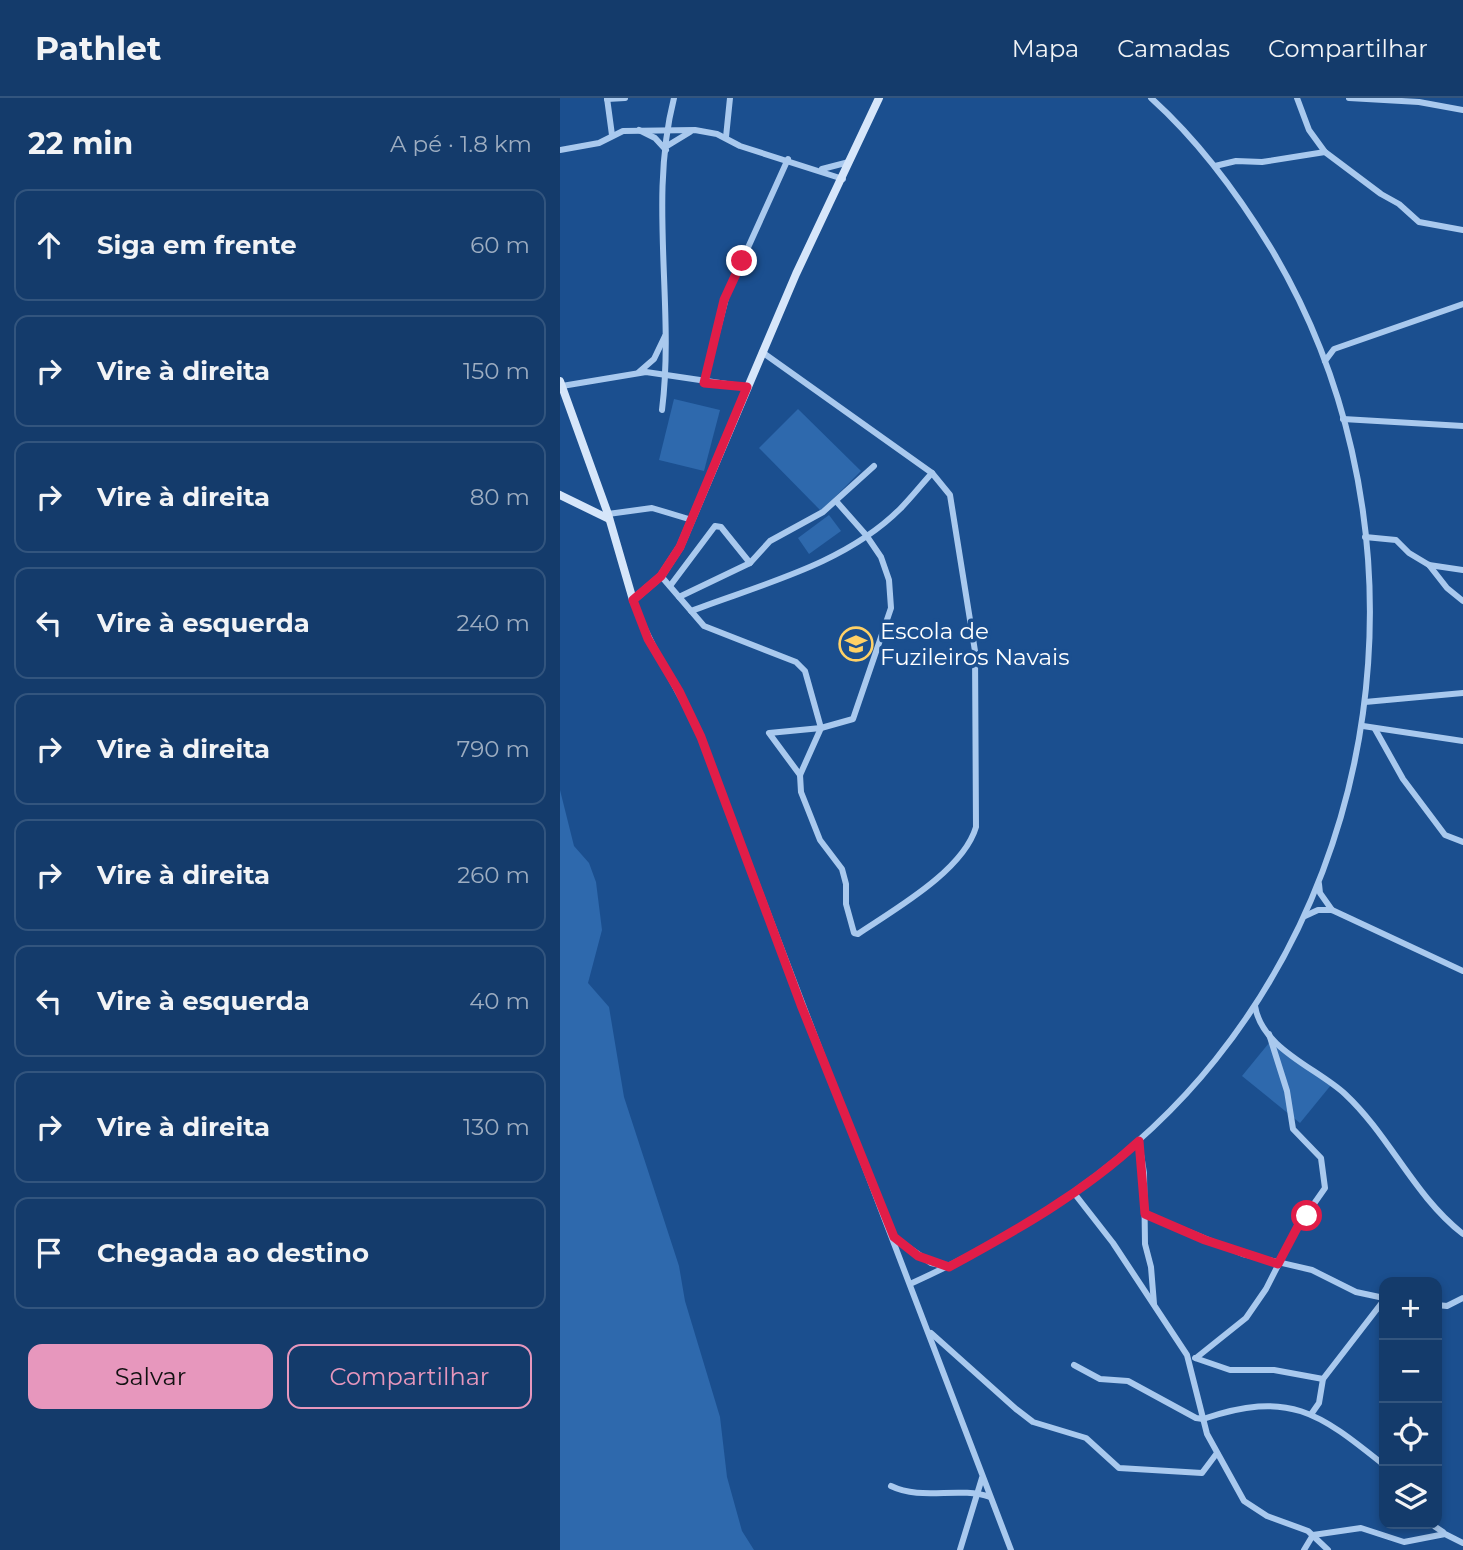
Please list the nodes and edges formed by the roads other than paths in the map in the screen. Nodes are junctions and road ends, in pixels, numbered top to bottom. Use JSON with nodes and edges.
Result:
{"nodes":[{"id":1,"x":607,"y":98,"type":"edge"},
{"id":2,"x":625,"y":98,"type":"edge"},
{"id":3,"x":674,"y":98,"type":"edge"},
{"id":4,"x":730,"y":98,"type":"edge"},
{"id":5,"x":879,"y":98,"type":"edge"},
{"id":6,"x":1151,"y":98,"type":"edge"},
{"id":7,"x":1297,"y":98,"type":"edge"},
{"id":8,"x":1349,"y":98,"type":"edge"},
{"id":9,"x":1463,"y":110,"type":"edge"},
{"id":10,"x":667,"y":128,"type":"junction"},
{"id":11,"x":638,"y":129,"type":"junction"},
{"id":12,"x":695,"y":130,"type":"junction"},
{"id":13,"x":612,"y":135,"type":"junction"},
{"id":14,"x":726,"y":137,"type":"junction"},
{"id":15,"x":666,"y":149,"type":"junction"},
{"id":16,"x":560,"y":150,"type":"edge"},
{"id":17,"x":1325,"y":152,"type":"junction"},
{"id":18,"x":788,"y":159,"type":"junction"},
{"id":19,"x":850,"y":162,"type":"junction"},
{"id":20,"x":1215,"y":166,"type":"junction"},
{"id":21,"x":820,"y":169,"type":"junction"},
{"id":22,"x":843,"y":179,"type":"junction"},
{"id":23,"x":1463,"y":230,"type":"edge"},
{"id":24,"x":1463,"y":304,"type":"edge"},
{"id":25,"x":666,"y":333,"type":"junction"},
{"id":26,"x":1317,"y":340,"type":"junction"},
{"id":27,"x":1334,"y":349,"type":"junction"},
{"id":28,"x":762,"y":352,"type":"junction"},
{"id":29,"x":1325,"y":362,"type":"junction"},
{"id":30,"x":638,"y":373,"type":"junction"},
{"id":31,"x":667,"y":373,"type":"junction"},
{"id":32,"x":561,"y":383,"type":"edge"},
{"id":33,"x":704,"y":383,"type":"junction"},
{"id":34,"x":747,"y":387,"type":"junction"},
{"id":35,"x":662,"y":410,"type":"dead end"},
{"id":36,"x":1343,"y":419,"type":"junction"},
{"id":37,"x":1463,"y":426,"type":"edge"},
{"id":38,"x":874,"y":466,"type":"dead end"},
{"id":39,"x":932,"y":473,"type":"junction"},
{"id":40,"x":560,"y":495,"type":"edge"},
{"id":41,"x":836,"y":501,"type":"junction"},
{"id":42,"x":609,"y":517,"type":"junction"},
{"id":43,"x":691,"y":520,"type":"junction"},
{"id":44,"x":866,"y":535,"type":"junction"},
{"id":45,"x":1365,"y":537,"type":"junction"},
{"id":46,"x":750,"y":563,"type":"junction"},
{"id":47,"x":1429,"y":565,"type":"junction"},
{"id":48,"x":1463,"y":570,"type":"edge"},
{"id":49,"x":661,"y":576,"type":"junction"},
{"id":50,"x":670,"y":586,"type":"junction"},
{"id":51,"x":679,"y":597,"type":"junction"},
{"id":52,"x":633,"y":600,"type":"junction"},
{"id":53,"x":1463,"y":601,"type":"edge"},
{"id":54,"x":691,"y":611,"type":"junction"},
{"id":55,"x":1463,"y":693,"type":"edge"},
{"id":56,"x":1365,"y":702,"type":"junction"},
{"id":57,"x":1363,"y":726,"type":"junction"},
{"id":58,"x":821,"y":728,"type":"junction"},
{"id":59,"x":1375,"y":729,"type":"junction"},
{"id":60,"x":1461,"y":740,"type":"edge"},
{"id":61,"x":800,"y":775,"type":"junction"},
{"id":62,"x":1463,"y":842,"type":"edge"},
{"id":63,"x":1319,"y":883,"type":"junction"},
{"id":64,"x":1332,"y":910,"type":"junction"},
{"id":65,"x":1303,"y":917,"type":"junction"},
{"id":66,"x":1463,"y":971,"type":"edge"},
{"id":67,"x":1255,"y":1005,"type":"junction"},
{"id":68,"x":1243,"y":1022,"type":"junction"},
{"id":69,"x":1261,"y":1024,"type":"junction"},
{"id":70,"x":1269,"y":1034,"type":"junction"},
{"id":71,"x":1139,"y":1141,"type":"junction"},
{"id":72,"x":1074,"y":1193,"type":"junction"},
{"id":73,"x":1145,"y":1214,"type":"junction"},
{"id":74,"x":1463,"y":1234,"type":"edge"},
{"id":75,"x":894,"y":1237,"type":"junction"},
{"id":76,"x":1278,"y":1264,"type":"junction"},
{"id":77,"x":949,"y":1267,"type":"junction"},
{"id":78,"x":910,"y":1284,"type":"junction"},
{"id":79,"x":1463,"y":1297,"type":"edge"},
{"id":80,"x":1379,"y":1298,"type":"edge"},
{"id":81,"x":1154,"y":1306,"type":"junction"},
{"id":82,"x":1379,"y":1306,"type":"edge"},
{"id":83,"x":1442,"y":1306,"type":"edge"},
{"id":84,"x":927,"y":1329,"type":"junction"},
{"id":85,"x":1187,"y":1355,"type":"junction"},
{"id":86,"x":1195,"y":1358,"type":"junction"},
{"id":87,"x":1074,"y":1365,"type":"dead end"},
{"id":88,"x":1323,"y":1379,"type":"junction"},
{"id":89,"x":1312,"y":1413,"type":"junction"},
{"id":90,"x":1203,"y":1419,"type":"junction"},
{"id":91,"x":1217,"y":1453,"type":"junction"},
{"id":92,"x":1379,"y":1461,"type":"edge"},
{"id":93,"x":982,"y":1477,"type":"junction"},
{"id":94,"x":891,"y":1486,"type":"dead end"},
{"id":95,"x":978,"y":1493,"type":"junction"},
{"id":96,"x":990,"y":1497,"type":"junction"},
{"id":97,"x":1438,"y":1529,"type":"edge"},
{"id":98,"x":1445,"y":1534,"type":"junction"},
{"id":99,"x":1313,"y":1535,"type":"junction"},
{"id":100,"x":1463,"y":1543,"type":"edge"},
{"id":101,"x":960,"y":1550,"type":"edge"},
{"id":102,"x":1011,"y":1550,"type":"edge"},
{"id":103,"x":1304,"y":1550,"type":"edge"},
{"id":104,"x":1328,"y":1550,"type":"edge"}],
"edges":[{"from":1,"to":2,"type":"street"},
{"from":1,"to":13,"type":"street"},
{"from":3,"to":10,"type":"street"},
{"from":4,"to":14,"type":"street"},
{"from":5,"to":19,"type":"street"},
{"from":6,"to":20,"type":"street"},
{"from":7,"to":17,"type":"street"},
{"from":8,"to":9,"type":"street"},
{"from":10,"to":11,"type":"street"},
{"from":10,"to":12,"type":"street"},
{"from":10,"to":15,"type":"street"},
{"from":11,"to":13,"type":"street"},
{"from":11,"to":15,"type":"street"},
{"from":12,"to":14,"type":"street"},
{"from":12,"to":15,"type":"street"},
{"from":13,"to":16,"type":"street"},
{"from":14,"to":18,"type":"street"},
{"from":15,"to":25,"type":"street"},
{"from":17,"to":20,"type":"street"},
{"from":17,"to":23,"type":"street"},
{"from":18,"to":21,"type":"street"},
{"from":18,"to":33,"type":"street"},
{"from":19,"to":21,"type":"street"},
{"from":19,"to":22,"type":"street"},
{"from":20,"to":26,"type":"street"},
{"from":21,"to":22,"type":"street"},
{"from":22,"to":28,"type":"street"},
{"from":24,"to":27,"type":"street"},
{"from":25,"to":30,"type":"street"},
{"from":25,"to":31,"type":"street"},
{"from":26,"to":27,"type":"street"},
{"from":26,"to":29,"type":"street"},
{"from":27,"to":29,"type":"street"},
{"from":28,"to":34,"type":"street"},
{"from":28,"to":39,"type":"street"},
{"from":29,"to":36,"type":"street"},
{"from":30,"to":31,"type":"street"},
{"from":30,"to":32,"type":"street"},
{"from":31,"to":33,"type":"street"},
{"from":31,"to":35,"type":"street"},
{"from":32,"to":42,"type":"street"},
{"from":33,"to":34,"type":"street"},
{"from":34,"to":43,"type":"street"},
{"from":36,"to":37,"type":"street"},
{"from":36,"to":45,"type":"street"},
{"from":38,"to":41,"type":"street"},
{"from":39,"to":44,"type":"street"},
{"from":39,"to":61,"type":"street"},
{"from":40,"to":42,"type":"street"},
{"from":41,"to":44,"type":"street"},
{"from":41,"to":46,"type":"street"},
{"from":42,"to":43,"type":"street"},
{"from":42,"to":52,"type":"street"},
{"from":43,"to":49,"type":"street"},
{"from":44,"to":54,"type":"street"},
{"from":44,"to":58,"type":"street"},
{"from":45,"to":47,"type":"street"},
{"from":45,"to":56,"type":"street"},
{"from":46,"to":50,"type":"street"},
{"from":46,"to":51,"type":"street"},
{"from":47,"to":48,"type":"street"},
{"from":47,"to":53,"type":"street"},
{"from":49,"to":50,"type":"street"},
{"from":49,"to":52,"type":"street"},
{"from":50,"to":51,"type":"street"},
{"from":51,"to":54,"type":"street"},
{"from":52,"to":75,"type":"street"},
{"from":54,"to":58,"type":"street"},
{"from":55,"to":56,"type":"street"},
{"from":56,"to":57,"type":"street"},
{"from":57,"to":59,"type":"street"},
{"from":57,"to":63,"type":"street"},
{"from":58,"to":61,"type":"street"},
{"from":58,"to":61,"type":"street"},
{"from":59,"to":60,"type":"street"},
{"from":59,"to":62,"type":"street"},
{"from":63,"to":64,"type":"street"},
{"from":63,"to":65,"type":"street"},
{"from":64,"to":65,"type":"street"},
{"from":64,"to":66,"type":"street"},
{"from":65,"to":67,"type":"street"},
{"from":67,"to":68,"type":"street"},
{"from":67,"to":69,"type":"street"},
{"from":68,"to":69,"type":"street"},
{"from":68,"to":71,"type":"street"},
{"from":69,"to":70,"type":"street"},
{"from":70,"to":74,"type":"street"},
{"from":70,"to":76,"type":"street"},
{"from":71,"to":72,"type":"street"},
{"from":71,"to":73,"type":"street"},
{"from":72,"to":77,"type":"street"},
{"from":72,"to":81,"type":"street"},
{"from":73,"to":76,"type":"street"},
{"from":73,"to":81,"type":"street"},
{"from":75,"to":77,"type":"street"},
{"from":75,"to":78,"type":"street"},
{"from":76,"to":80,"type":"street"},
{"from":76,"to":86,"type":"street"},
{"from":77,"to":78,"type":"street"},
{"from":78,"to":84,"type":"street"},
{"from":79,"to":83,"type":"street"},
{"from":81,"to":85,"type":"street"},
{"from":82,"to":88,"type":"street"},
{"from":84,"to":91,"type":"street"},
{"from":84,"to":93,"type":"street"},
{"from":85,"to":86,"type":"street"},
{"from":85,"to":90,"type":"street"},
{"from":86,"to":88,"type":"street"},
{"from":87,"to":90,"type":"street"},
{"from":88,"to":89,"type":"street"},
{"from":89,"to":90,"type":"street"},
{"from":89,"to":92,"type":"street"},
{"from":90,"to":91,"type":"street"},
{"from":91,"to":99,"type":"street"},
{"from":93,"to":95,"type":"street"},
{"from":93,"to":96,"type":"street"},
{"from":94,"to":95,"type":"street"},
{"from":95,"to":96,"type":"street"},
{"from":95,"to":101,"type":"street"},
{"from":96,"to":102,"type":"street"},
{"from":97,"to":98,"type":"street"},
{"from":98,"to":99,"type":"street"},
{"from":98,"to":100,"type":"street"},
{"from":99,"to":103,"type":"street"},
{"from":99,"to":104,"type":"street"}]}
